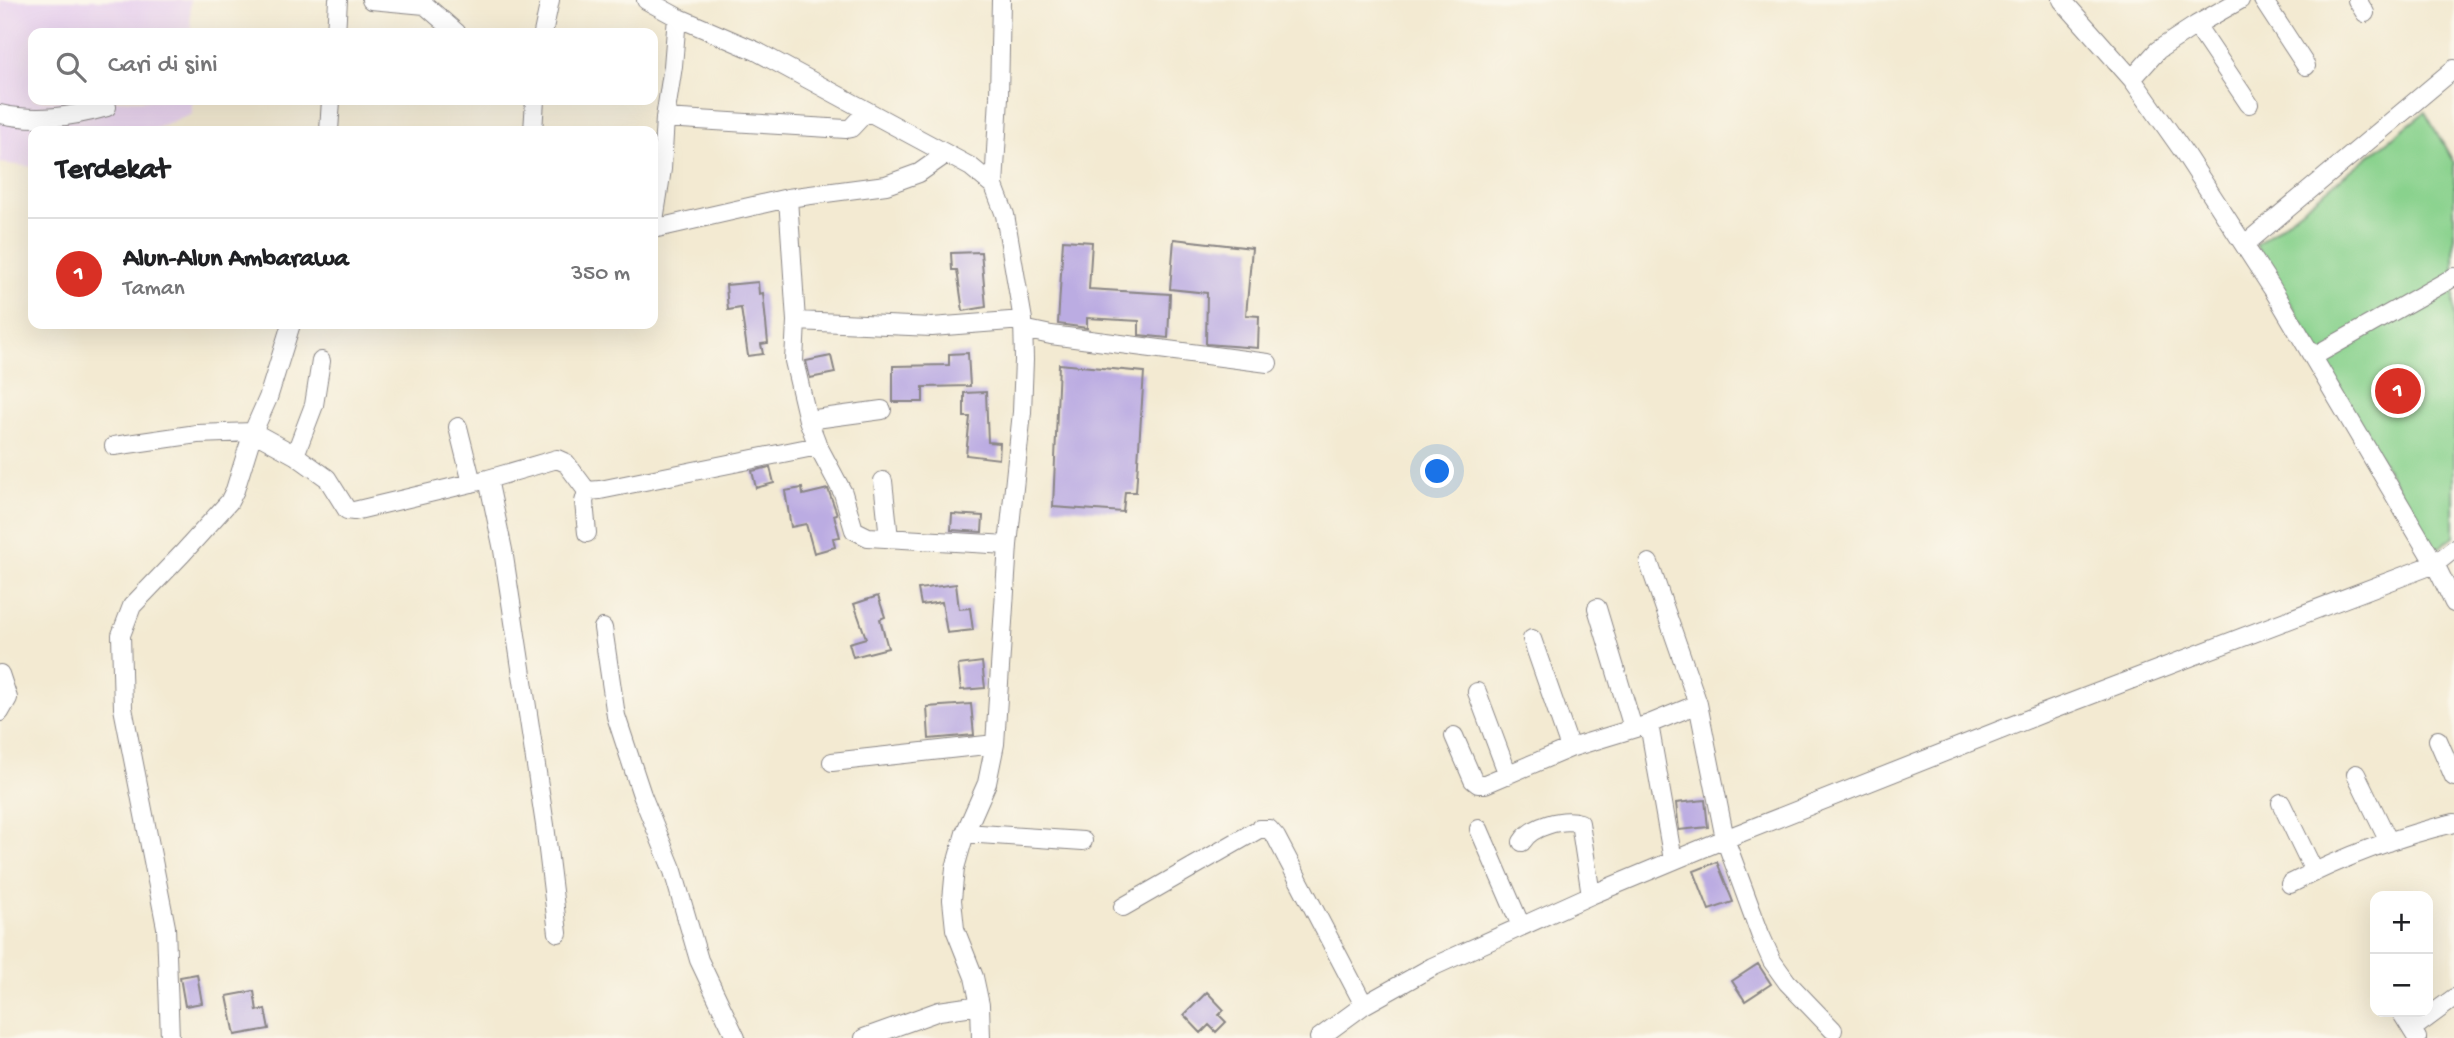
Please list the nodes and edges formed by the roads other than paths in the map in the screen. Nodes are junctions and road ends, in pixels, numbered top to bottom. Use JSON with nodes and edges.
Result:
{"nodes":[{"id":1,"x":338,"y":0,"type":"edge"},
{"id":2,"x":371,"y":0,"type":"edge"},
{"id":3,"x":550,"y":0,"type":"edge"},
{"id":4,"x":646,"y":0,"type":"edge"},
{"id":5,"x":1001,"y":0,"type":"edge"},
{"id":6,"x":2062,"y":0,"type":"edge"},
{"id":7,"x":2240,"y":0,"type":"edge"},
{"id":8,"x":2263,"y":0,"type":"edge"},
{"id":9,"x":677,"y":17,"type":"junction"},
{"id":10,"x":2196,"y":24,"type":"junction"},
{"id":11,"x":336,"y":28,"type":"edge"},
{"id":12,"x":451,"y":28,"type":"edge"},
{"id":13,"x":544,"y":28,"type":"edge"},
{"id":14,"x":2306,"y":66,"type":"dead end"},
{"id":15,"x":2454,"y":69,"type":"edge"},
{"id":16,"x":2132,"y":79,"type":"junction"},
{"id":17,"x":2249,"y":104,"type":"dead end"},
{"id":18,"x":331,"y":105,"type":"edge"},
{"id":19,"x":535,"y":105,"type":"edge"},
{"id":20,"x":107,"y":107,"type":"dead end"},
{"id":21,"x":867,"y":111,"type":"junction"},
{"id":22,"x":0,"y":114,"type":"edge"},
{"id":23,"x":665,"y":118,"type":"junction"},
{"id":24,"x":329,"y":126,"type":"edge"},
{"id":25,"x":533,"y":126,"type":"edge"},
{"id":26,"x":946,"y":154,"type":"junction"},
{"id":27,"x":658,"y":163,"type":"edge"},
{"id":28,"x":994,"y":187,"type":"junction"},
{"id":29,"x":788,"y":198,"type":"junction"},
{"id":30,"x":658,"y":227,"type":"edge"},
{"id":31,"x":2244,"y":245,"type":"junction"},
{"id":32,"x":2454,"y":276,"type":"edge"},
{"id":33,"x":796,"y":321,"type":"junction"},
{"id":34,"x":1023,"y":325,"type":"junction"},
{"id":35,"x":289,"y":329,"type":"edge"},
{"id":36,"x":2314,"y":356,"type":"junction"},
{"id":37,"x":321,"y":362,"type":"dead end"},
{"id":38,"x":1268,"y":363,"type":"dead end"},
{"id":39,"x":883,"y":410,"type":"dead end"},
{"id":40,"x":808,"y":420,"type":"junction"},
{"id":41,"x":458,"y":427,"type":"dead end"},
{"id":42,"x":253,"y":432,"type":"junction"},
{"id":43,"x":114,"y":446,"type":"dead end"},
{"id":44,"x":818,"y":446,"type":"junction"},
{"id":45,"x":295,"y":455,"type":"junction"},
{"id":46,"x":480,"y":481,"type":"junction"},
{"id":47,"x":883,"y":481,"type":"dead end"},
{"id":48,"x":587,"y":491,"type":"junction"},
{"id":49,"x":587,"y":533,"type":"dead end"},
{"id":50,"x":889,"y":538,"type":"junction"},
{"id":51,"x":1008,"y":545,"type":"junction"},
{"id":52,"x":2454,"y":549,"type":"edge"},
{"id":53,"x":1649,"y":563,"type":"dead end"},
{"id":54,"x":2435,"y":564,"type":"junction"},
{"id":55,"x":2454,"y":603,"type":"edge"},
{"id":56,"x":1598,"y":608,"type":"dead end"},
{"id":57,"x":603,"y":628,"type":"dead end"},
{"id":58,"x":1532,"y":639,"type":"dead end"},
{"id":59,"x":0,"y":674,"type":"edge"},
{"id":60,"x":1476,"y":692,"type":"dead end"},
{"id":61,"x":1698,"y":704,"type":"junction"},
{"id":62,"x":0,"y":712,"type":"edge"},
{"id":63,"x":1641,"y":726,"type":"junction"},
{"id":64,"x":1454,"y":736,"type":"dead end"},
{"id":65,"x":2438,"y":740,"type":"dead end"},
{"id":66,"x":995,"y":744,"type":"junction"},
{"id":67,"x":1570,"y":748,"type":"junction"},
{"id":68,"x":832,"y":762,"type":"dead end"},
{"id":69,"x":2356,"y":774,"type":"dead end"},
{"id":70,"x":1508,"y":775,"type":"junction"},
{"id":71,"x":2454,"y":776,"type":"edge"},
{"id":72,"x":2281,"y":803,"type":"dead end"},
{"id":73,"x":2454,"y":823,"type":"edge"},
{"id":74,"x":1479,"y":829,"type":"dead end"},
{"id":75,"x":965,"y":833,"type":"junction"},
{"id":76,"x":1725,"y":839,"type":"junction"},
{"id":77,"x":1083,"y":841,"type":"dead end"},
{"id":78,"x":1522,"y":842,"type":"dead end"},
{"id":79,"x":2389,"y":842,"type":"junction"},
{"id":80,"x":1673,"y":860,"type":"junction"},
{"id":81,"x":2314,"y":871,"type":"junction"},
{"id":82,"x":2290,"y":884,"type":"dead end"},
{"id":83,"x":1591,"y":895,"type":"junction"},
{"id":84,"x":1123,"y":907,"type":"dead end"},
{"id":85,"x":1521,"y":926,"type":"junction"},
{"id":86,"x":558,"y":933,"type":"dead end"},
{"id":87,"x":2454,"y":998,"type":"edge"},
{"id":88,"x":980,"y":1005,"type":"junction"},
{"id":89,"x":1364,"y":1006,"type":"junction"},
{"id":90,"x":2404,"y":1017,"type":"edge"},
{"id":91,"x":1833,"y":1030,"type":"dead end"},
{"id":92,"x":2414,"y":1034,"type":"edge"},
{"id":93,"x":170,"y":1038,"type":"edge"},
{"id":94,"x":736,"y":1038,"type":"edge"},
{"id":95,"x":864,"y":1038,"type":"edge"},
{"id":96,"x":981,"y":1038,"type":"edge"},
{"id":97,"x":1319,"y":1038,"type":"edge"}],
"edges":[{"from":1,"to":11,"type":"street"},
{"from":2,"to":12,"type":"street"},
{"from":3,"to":13,"type":"street"},
{"from":4,"to":9,"type":"street"},
{"from":5,"to":28,"type":"street"},
{"from":6,"to":16,"type":"street"},
{"from":7,"to":10,"type":"street"},
{"from":8,"to":14,"type":"street"},
{"from":9,"to":21,"type":"street"},
{"from":9,"to":23,"type":"street"},
{"from":10,"to":16,"type":"street"},
{"from":10,"to":17,"type":"street"},
{"from":15,"to":31,"type":"street"},
{"from":16,"to":31,"type":"street"},
{"from":18,"to":24,"type":"street"},
{"from":19,"to":25,"type":"street"},
{"from":20,"to":22,"type":"street"},
{"from":21,"to":23,"type":"street"},
{"from":21,"to":26,"type":"street"},
{"from":23,"to":27,"type":"street"},
{"from":26,"to":28,"type":"street"},
{"from":26,"to":29,"type":"street"},
{"from":28,"to":34,"type":"street"},
{"from":29,"to":30,"type":"street"},
{"from":29,"to":33,"type":"street"},
{"from":31,"to":36,"type":"street"},
{"from":32,"to":36,"type":"street"},
{"from":33,"to":34,"type":"street"},
{"from":33,"to":40,"type":"street"},
{"from":34,"to":38,"type":"street"},
{"from":34,"to":51,"type":"street"},
{"from":35,"to":42,"type":"street"},
{"from":36,"to":54,"type":"street"},
{"from":37,"to":45,"type":"street"},
{"from":39,"to":40,"type":"street"},
{"from":40,"to":44,"type":"street"},
{"from":41,"to":46,"type":"street"},
{"from":42,"to":43,"type":"street"},
{"from":42,"to":45,"type":"street"},
{"from":42,"to":93,"type":"street"},
{"from":44,"to":48,"type":"street"},
{"from":44,"to":50,"type":"street"},
{"from":45,"to":46,"type":"street"},
{"from":46,"to":48,"type":"street"},
{"from":46,"to":86,"type":"street"},
{"from":47,"to":50,"type":"street"},
{"from":48,"to":49,"type":"street"},
{"from":50,"to":51,"type":"street"},
{"from":51,"to":66,"type":"street"},
{"from":52,"to":54,"type":"street"},
{"from":53,"to":61,"type":"street"},
{"from":54,"to":55,"type":"street"},
{"from":54,"to":76,"type":"street"},
{"from":56,"to":63,"type":"street"},
{"from":57,"to":94,"type":"street"},
{"from":58,"to":67,"type":"street"},
{"from":59,"to":62,"type":"street"},
{"from":60,"to":70,"type":"street"},
{"from":61,"to":63,"type":"street"},
{"from":61,"to":76,"type":"street"},
{"from":63,"to":67,"type":"street"},
{"from":63,"to":80,"type":"street"},
{"from":64,"to":70,"type":"street"},
{"from":65,"to":71,"type":"street"},
{"from":66,"to":68,"type":"street"},
{"from":66,"to":75,"type":"street"},
{"from":67,"to":70,"type":"street"},
{"from":69,"to":79,"type":"street"},
{"from":72,"to":81,"type":"street"},
{"from":73,"to":79,"type":"street"},
{"from":74,"to":85,"type":"street"},
{"from":75,"to":77,"type":"street"},
{"from":75,"to":88,"type":"street"},
{"from":76,"to":80,"type":"street"},
{"from":76,"to":91,"type":"street"},
{"from":78,"to":83,"type":"street"},
{"from":79,"to":81,"type":"street"},
{"from":80,"to":83,"type":"street"},
{"from":81,"to":82,"type":"street"},
{"from":83,"to":85,"type":"street"},
{"from":84,"to":89,"type":"street"},
{"from":85,"to":89,"type":"street"},
{"from":87,"to":92,"type":"street"},
{"from":88,"to":95,"type":"street"},
{"from":88,"to":96,"type":"street"},
{"from":89,"to":97,"type":"street"},
{"from":90,"to":92,"type":"street"}]}
